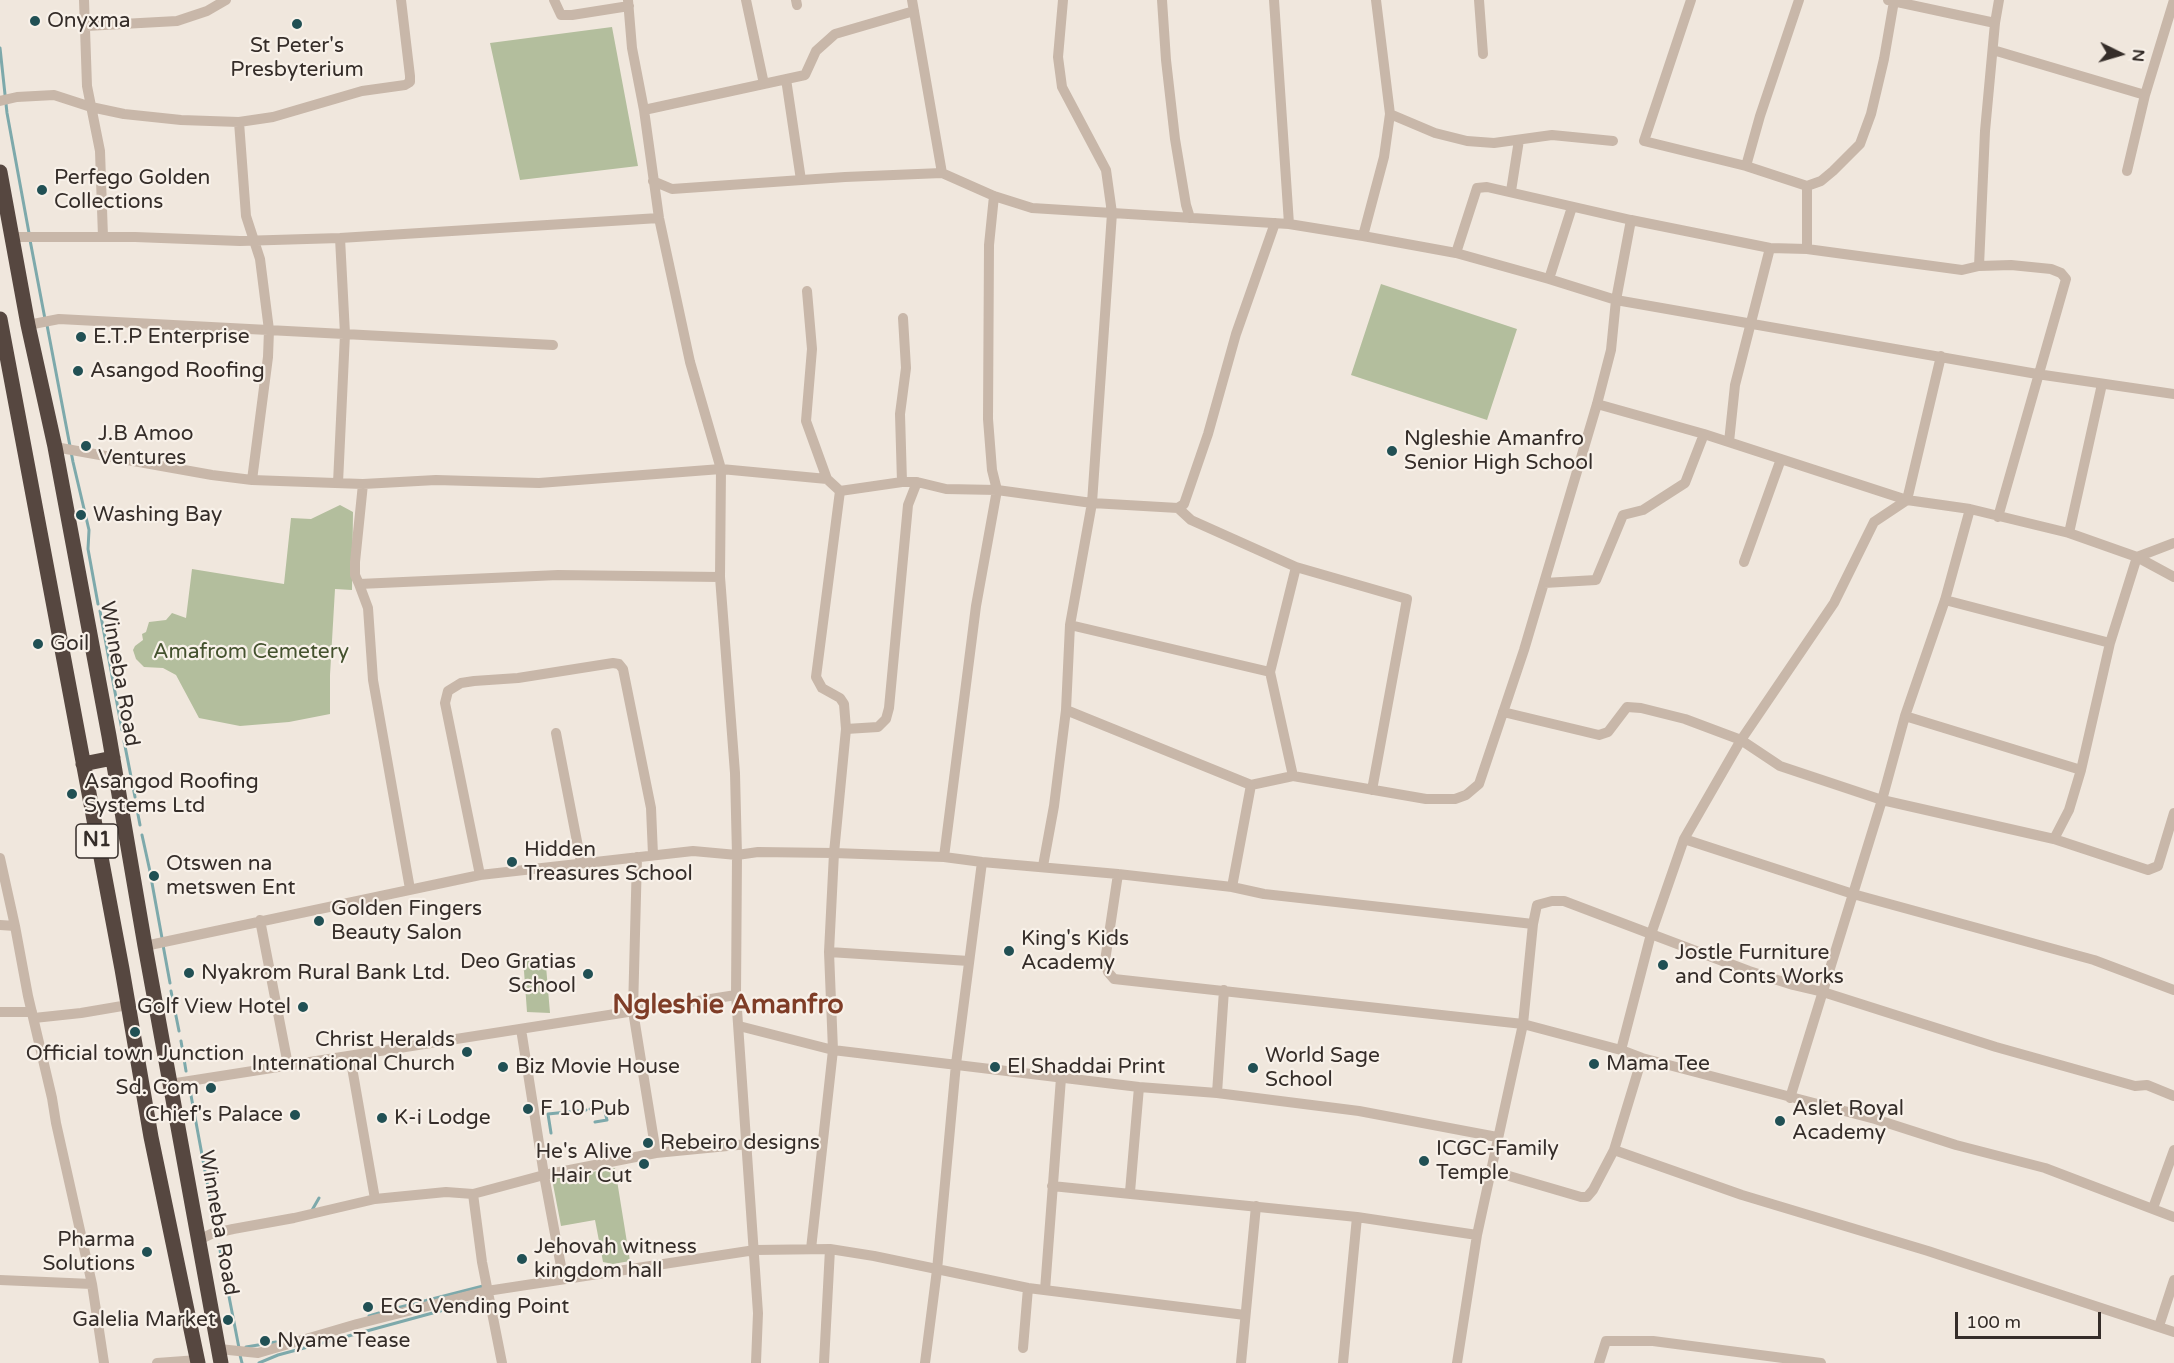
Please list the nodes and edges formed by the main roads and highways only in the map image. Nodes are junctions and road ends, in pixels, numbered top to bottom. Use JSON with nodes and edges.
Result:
{"nodes":[{"id":1,"x":0,"y":172,"type":"edge"},
{"id":2,"x":8,"y":230,"type":"edge"},
{"id":3,"x":0,"y":319,"type":"edge"},
{"id":4,"x":113,"y":758,"type":"junction"},
{"id":5,"x":83,"y":764,"type":"junction"},
{"id":6,"x":220,"y":1356,"type":"edge"},
{"id":7,"x":198,"y":1362,"type":"edge"}],
"edges":[{"from":1,"to":2,"type":"highway","name":"Winneba Road","number":"N1"},
{"from":2,"to":4,"type":"highway","name":"Winneba Road","number":"N1"},
{"from":3,"to":5,"type":"highway","number":"N1"},
{"from":4,"to":5,"type":"highway"},
{"from":4,"to":6,"type":"highway","name":"Winneba Road","number":"N1"},
{"from":5,"to":7,"type":"highway","number":"N1"}]}
